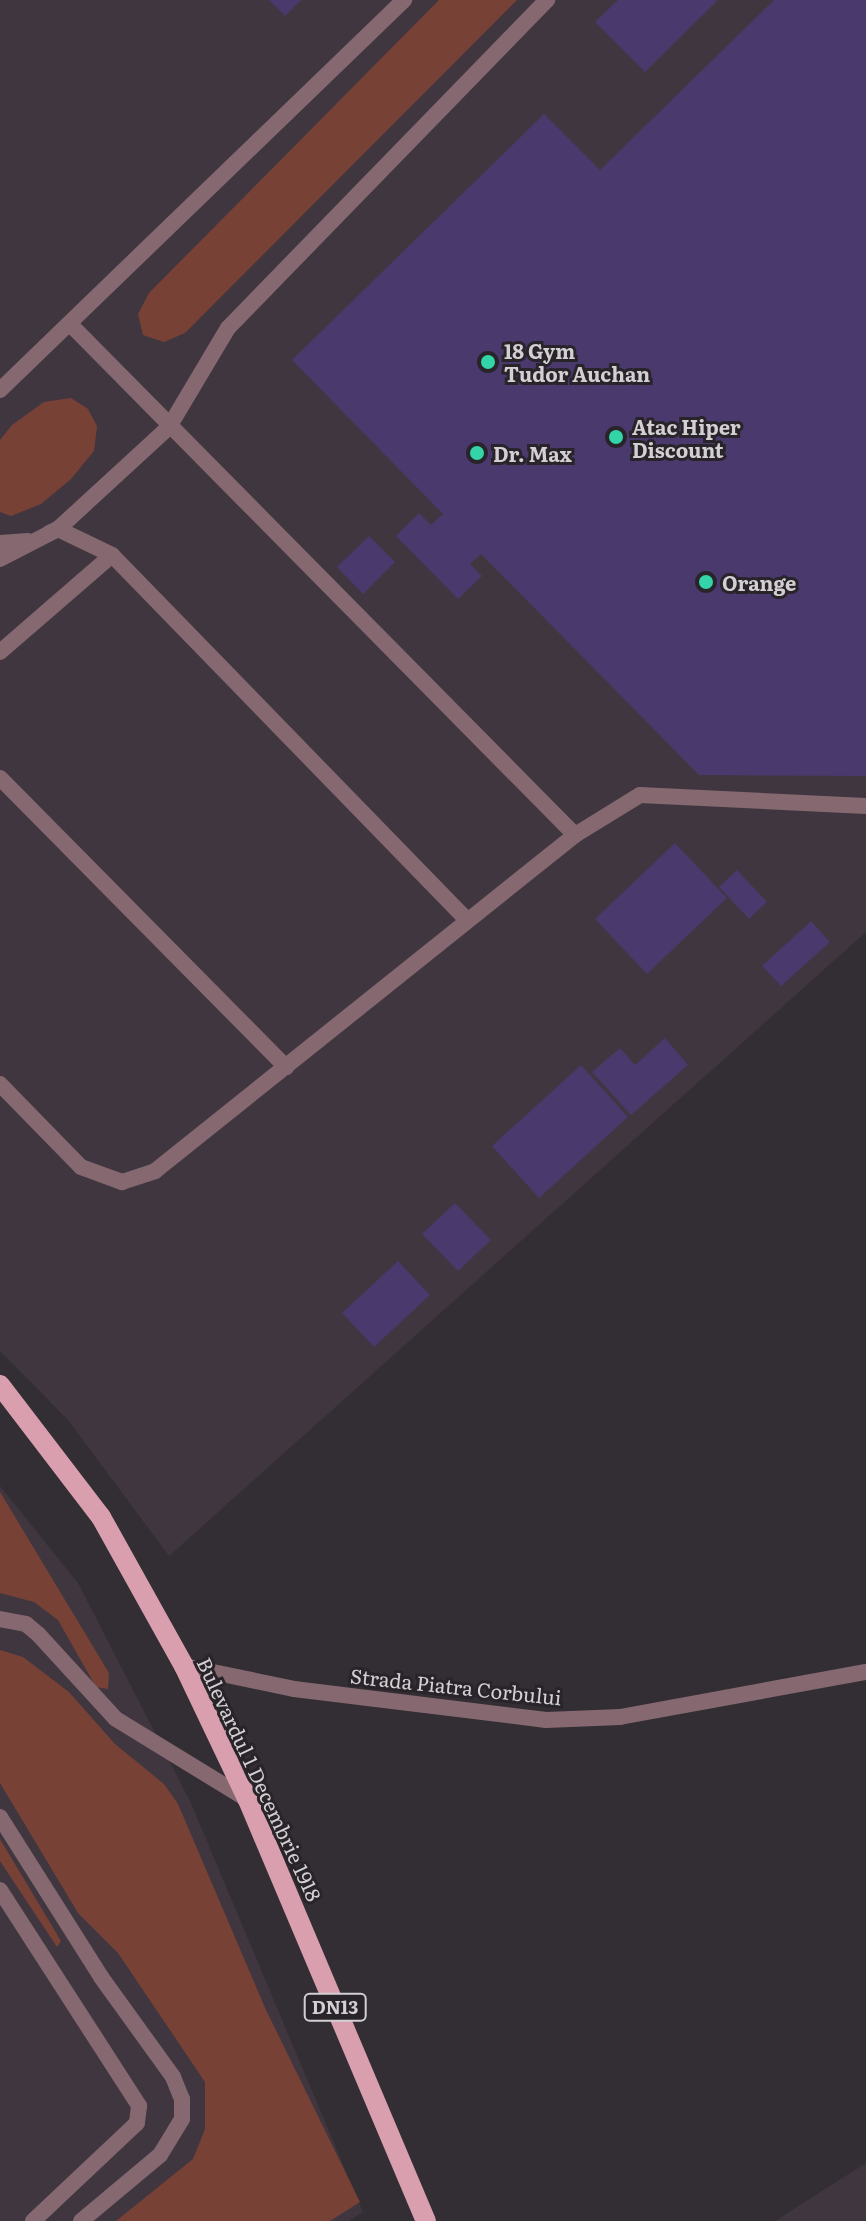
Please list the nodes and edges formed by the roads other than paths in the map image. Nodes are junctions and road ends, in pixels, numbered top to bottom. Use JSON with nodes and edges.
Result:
{"nodes":[{"id":1,"x":404,"y":0,"type":"edge"},
{"id":2,"x":547,"y":0,"type":"edge"},
{"id":3,"x":70,"y":324,"type":"junction"},
{"id":4,"x":0,"y":390,"type":"edge"},
{"id":5,"x":169,"y":427,"type":"junction"},
{"id":6,"x":58,"y":529,"type":"junction"},
{"id":7,"x":0,"y":543,"type":"edge"},
{"id":8,"x":112,"y":555,"type":"junction"},
{"id":9,"x":0,"y":559,"type":"edge"},
{"id":10,"x":0,"y":652,"type":"edge"},
{"id":11,"x":0,"y":778,"type":"edge"},
{"id":12,"x":866,"y":806,"type":"edge"},
{"id":13,"x":575,"y":835,"type":"junction"},
{"id":14,"x":467,"y":920,"type":"junction"},
{"id":15,"x":286,"y":1067,"type":"junction"},
{"id":16,"x":0,"y":1084,"type":"edge"},
{"id":17,"x":0,"y":1385,"type":"edge"},
{"id":18,"x":0,"y":1619,"type":"edge"},
{"id":19,"x":184,"y":1666,"type":"junction"},
{"id":20,"x":866,"y":1672,"type":"edge"},
{"id":21,"x":248,"y":1800,"type":"junction"},
{"id":22,"x":0,"y":1817,"type":"edge"},
{"id":23,"x":0,"y":1890,"type":"edge"},
{"id":24,"x":33,"y":2221,"type":"edge"},
{"id":25,"x":81,"y":2221,"type":"edge"},
{"id":26,"x":426,"y":2221,"type":"edge"}],
"edges":[{"from":1,"to":3,"type":"street"},
{"from":2,"to":5,"type":"street"},
{"from":3,"to":4,"type":"street"},
{"from":3,"to":5,"type":"street"},
{"from":5,"to":6,"type":"street"},
{"from":5,"to":13,"type":"street"},
{"from":6,"to":7,"type":"street"},
{"from":6,"to":8,"type":"street"},
{"from":6,"to":9,"type":"street"},
{"from":8,"to":10,"type":"street"},
{"from":8,"to":14,"type":"street"},
{"from":11,"to":15,"type":"street"},
{"from":12,"to":13,"type":"street"},
{"from":13,"to":14,"type":"street"},
{"from":14,"to":15,"type":"street"},
{"from":15,"to":16,"type":"street"},
{"from":17,"to":19,"type":"main road","name":"Bulevardul 1 Decembrie 1918","number":"DN13"},
{"from":18,"to":21,"type":"street"},
{"from":19,"to":20,"type":"street","name":"Strada Piatra Corbului"},
{"from":19,"to":21,"type":"main road","name":"Bulevardul 1 Decembrie 1918","number":"DN13"},
{"from":21,"to":26,"type":"main road","name":"Bulevardul 1 Decembrie 1918","number":"DN13"},
{"from":22,"to":25,"type":"street"},
{"from":23,"to":24,"type":"street"}]}
